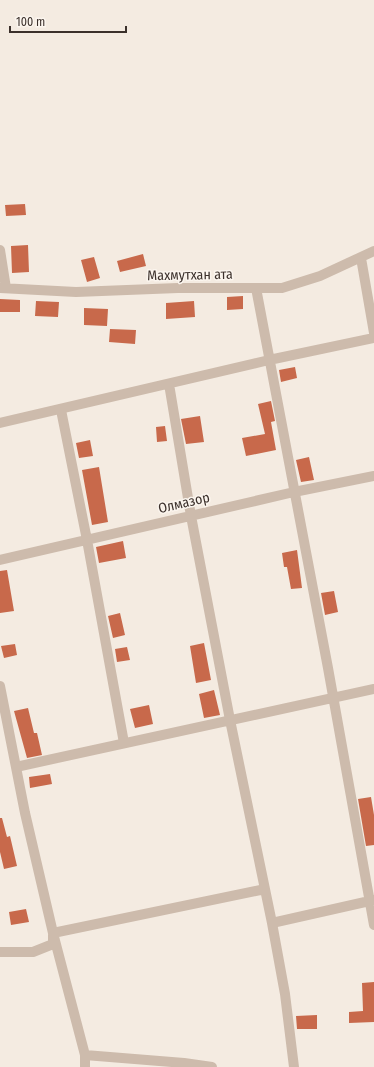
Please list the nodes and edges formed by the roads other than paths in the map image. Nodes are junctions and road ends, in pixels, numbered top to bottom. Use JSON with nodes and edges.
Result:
{"nodes":[{"id":1,"x":0,"y":250,"type":"edge"},
{"id":2,"x":374,"y":251,"type":"edge"},
{"id":3,"x":360,"y":258,"type":"junction"},
{"id":4,"x":3,"y":288,"type":"edge"},
{"id":5,"x":256,"y":288,"type":"junction"},
{"id":6,"x":374,"y":333,"type":"edge"},
{"id":7,"x":374,"y":338,"type":"edge"},
{"id":8,"x":269,"y":360,"type":"junction"},
{"id":9,"x":169,"y":384,"type":"junction"},
{"id":10,"x":61,"y":410,"type":"junction"},
{"id":11,"x":0,"y":423,"type":"edge"},
{"id":12,"x":374,"y":476,"type":"edge"},
{"id":13,"x":294,"y":492,"type":"junction"},
{"id":14,"x":191,"y":516,"type":"junction"},
{"id":15,"x":87,"y":540,"type":"junction"},
{"id":16,"x":0,"y":560,"type":"edge"},
{"id":17,"x":0,"y":686,"type":"edge"},
{"id":18,"x":374,"y":689,"type":"edge"},
{"id":19,"x":333,"y":698,"type":"junction"},
{"id":20,"x":230,"y":720,"type":"junction"},
{"id":21,"x":124,"y":743,"type":"junction"},
{"id":22,"x":16,"y":767,"type":"junction"},
{"id":23,"x":264,"y":889,"type":"junction"},
{"id":24,"x":372,"y":901,"type":"edge"},
{"id":25,"x":272,"y":923,"type":"junction"},
{"id":26,"x":374,"y":925,"type":"edge"},
{"id":27,"x":53,"y":933,"type":"junction"},
{"id":28,"x":0,"y":952,"type":"edge"},
{"id":29,"x":85,"y":1055,"type":"junction"},
{"id":30,"x":184,"y":1062,"type":"edge"},
{"id":31,"x":85,"y":1067,"type":"edge"},
{"id":32,"x":212,"y":1067,"type":"edge"},
{"id":33,"x":294,"y":1067,"type":"edge"}],
"edges":[{"from":1,"to":4,"type":"street"},
{"from":2,"to":3,"type":"street","name":"Махмутхан ата"},
{"from":3,"to":5,"type":"street","name":"Махмутхан ата"},
{"from":3,"to":6,"type":"street"},
{"from":4,"to":5,"type":"street","name":"Махмутхан ата"},
{"from":5,"to":8,"type":"street"},
{"from":7,"to":8,"type":"street"},
{"from":8,"to":9,"type":"street"},
{"from":8,"to":13,"type":"street"},
{"from":9,"to":10,"type":"street"},
{"from":9,"to":14,"type":"street"},
{"from":10,"to":11,"type":"street"},
{"from":10,"to":15,"type":"street"},
{"from":12,"to":13,"type":"street","name":"Олмазор"},
{"from":13,"to":14,"type":"street","name":"Олмазор"},
{"from":13,"to":19,"type":"street"},
{"from":14,"to":15,"type":"street","name":"Олмазор"},
{"from":14,"to":20,"type":"street"},
{"from":15,"to":16,"type":"street","name":"Олмазор"},
{"from":15,"to":21,"type":"street"},
{"from":17,"to":22,"type":"street"},
{"from":18,"to":19,"type":"street"},
{"from":19,"to":20,"type":"street"},
{"from":19,"to":24,"type":"street"},
{"from":20,"to":21,"type":"street"},
{"from":20,"to":23,"type":"street"},
{"from":21,"to":22,"type":"street"},
{"from":22,"to":27,"type":"street"},
{"from":23,"to":25,"type":"street"},
{"from":23,"to":27,"type":"street"},
{"from":24,"to":25,"type":"street"},
{"from":24,"to":26,"type":"street"},
{"from":25,"to":33,"type":"street"},
{"from":27,"to":28,"type":"street"},
{"from":27,"to":29,"type":"street"},
{"from":29,"to":30,"type":"street"},
{"from":29,"to":31,"type":"street"},
{"from":30,"to":32,"type":"street"}]}
